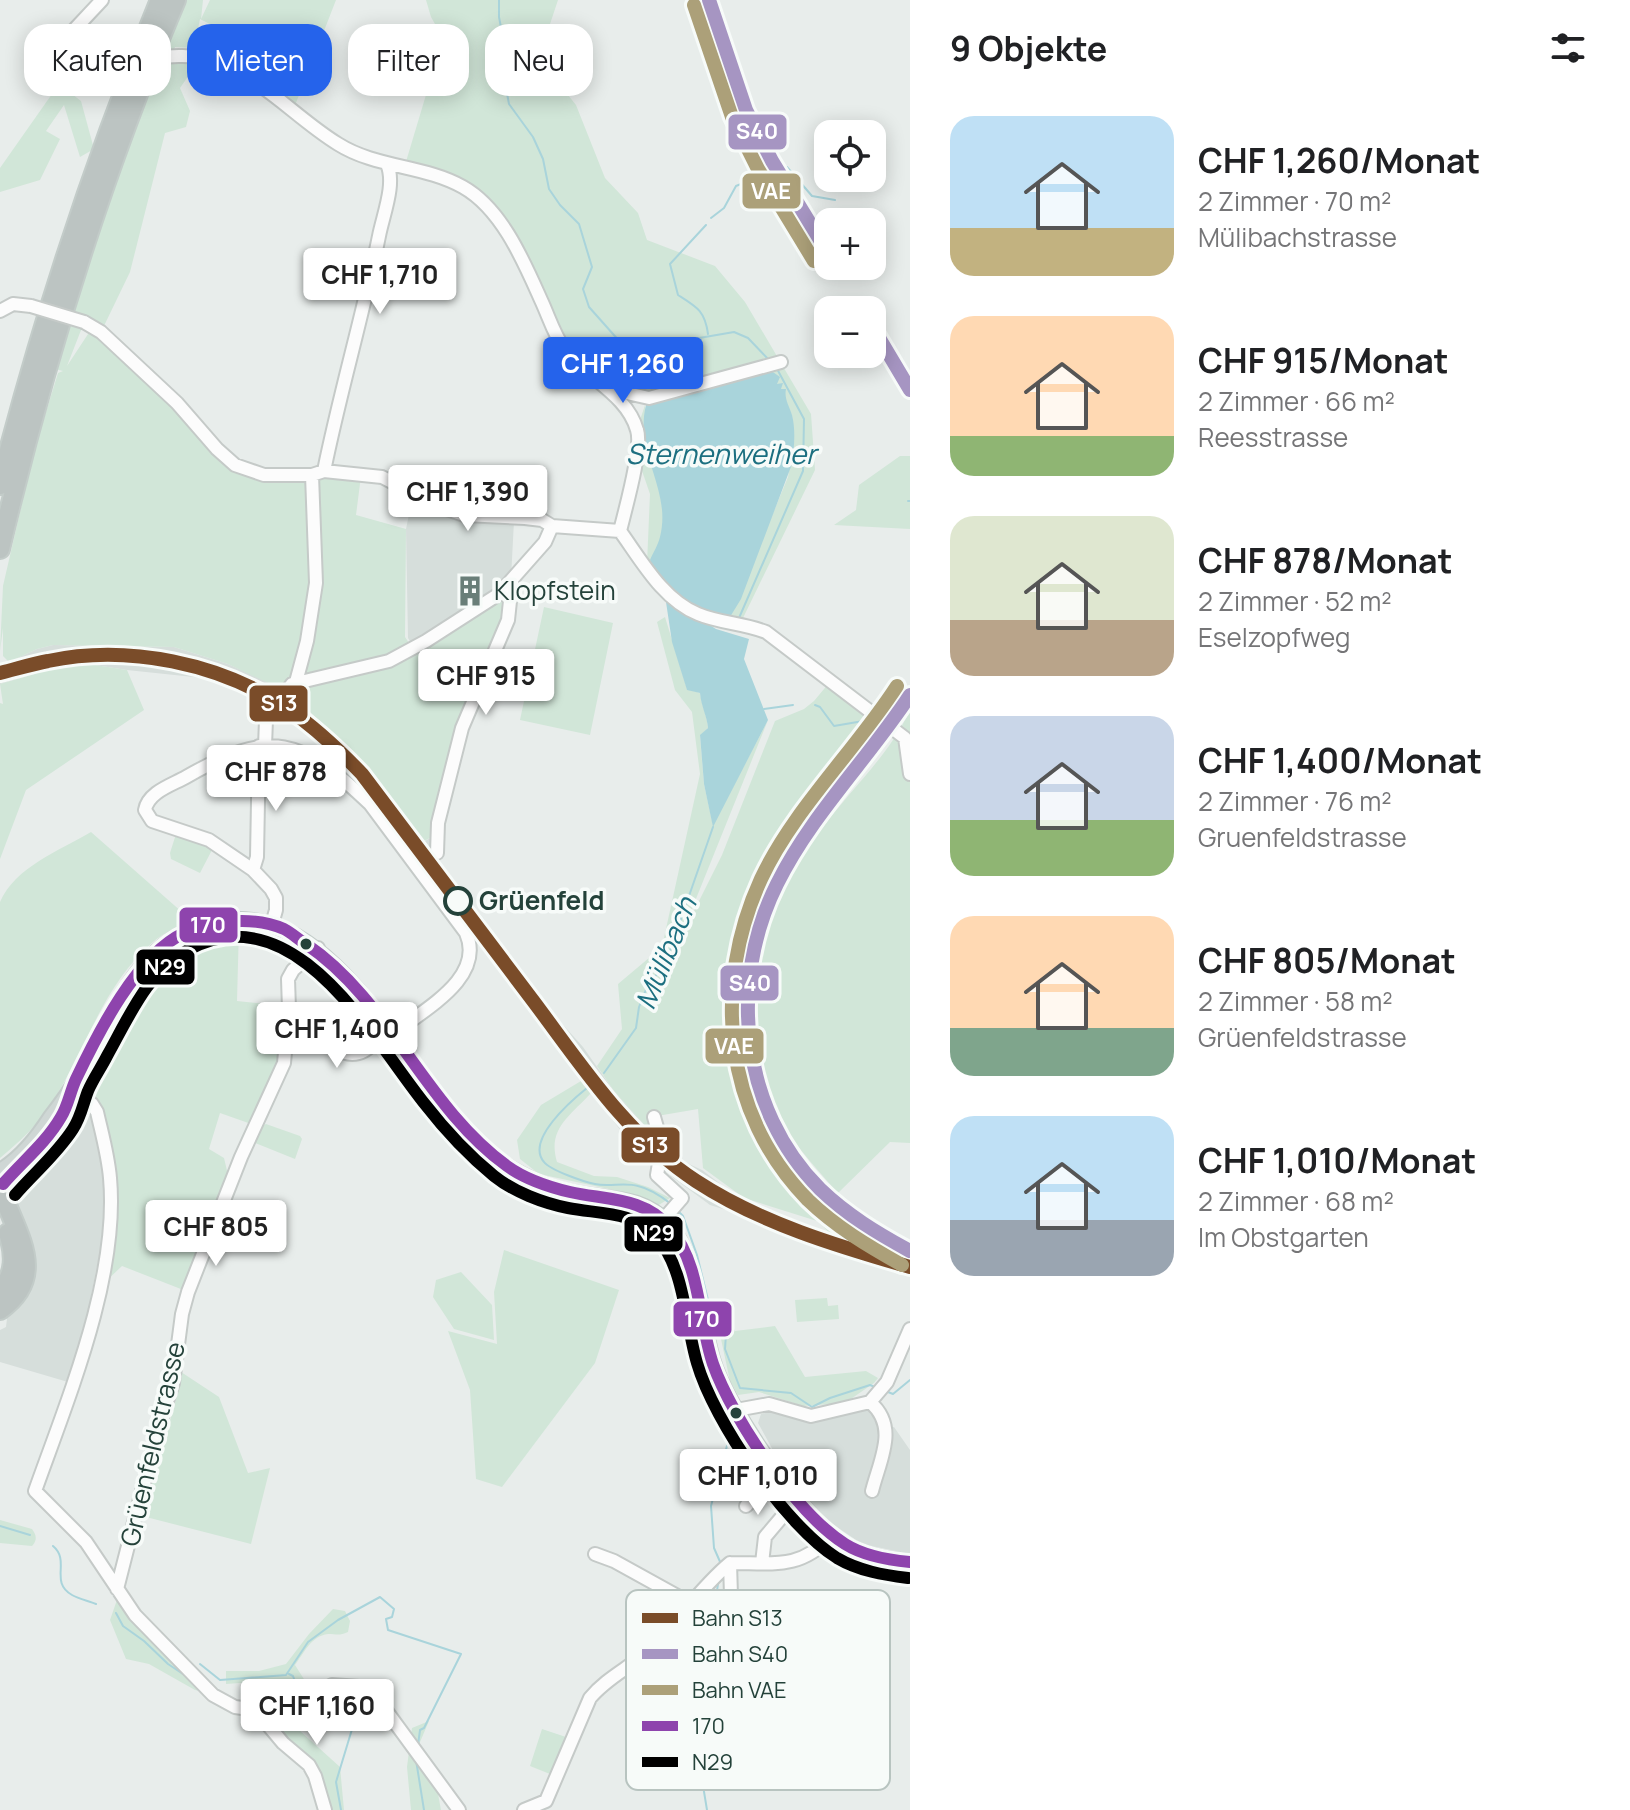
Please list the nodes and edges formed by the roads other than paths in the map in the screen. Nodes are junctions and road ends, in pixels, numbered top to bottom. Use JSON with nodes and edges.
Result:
{"nodes":[{"id":1,"x":102,"y":0,"type":"edge"},
{"id":2,"x":160,"y":0,"type":"edge"},
{"id":3,"x":176,"y":0,"type":"edge"},
{"id":4,"x":387,"y":164,"type":"junction"},
{"id":5,"x":0,"y":311,"type":"edge"},
{"id":6,"x":781,"y":362,"type":"dead end"},
{"id":7,"x":609,"y":389,"type":"junction"},
{"id":8,"x":649,"y":398,"type":"junction"},
{"id":9,"x":637,"y":429,"type":"junction"},
{"id":10,"x":318,"y":473,"type":"junction"},
{"id":11,"x":0,"y":485,"type":"edge"},
{"id":12,"x":552,"y":526,"type":"junction"},
{"id":13,"x":620,"y":531,"type":"junction"},
{"id":14,"x":0,"y":549,"type":"edge"},
{"id":15,"x":512,"y":582,"type":"junction"},
{"id":16,"x":291,"y":685,"type":"junction"},
{"id":17,"x":908,"y":736,"type":"edge"},
{"id":18,"x":262,"y":746,"type":"junction"},
{"id":19,"x":910,"y":774,"type":"edge"},
{"id":20,"x":437,"y":853,"type":"dead end"},
{"id":21,"x":253,"y":870,"type":"junction"},
{"id":22,"x":272,"y":924,"type":"junction"},
{"id":23,"x":318,"y":948,"type":"junction"},
{"id":24,"x":289,"y":1009,"type":"junction"},
{"id":25,"x":390,"y":1033,"type":"junction"},
{"id":26,"x":71,"y":1090,"type":"junction"},
{"id":27,"x":654,"y":1117,"type":"dead end"},
{"id":28,"x":1,"y":1184,"type":"edge"},
{"id":29,"x":0,"y":1216,"type":"edge"},
{"id":30,"x":663,"y":1220,"type":"junction"},
{"id":31,"x":0,"y":1291,"type":"edge"},
{"id":32,"x":0,"y":1310,"type":"edge"},
{"id":33,"x":910,"y":1329,"type":"edge"},
{"id":34,"x":870,"y":1402,"type":"junction"},
{"id":35,"x":736,"y":1410,"type":"junction"},
{"id":36,"x":732,"y":1467,"type":"dead end"},
{"id":37,"x":769,"y":1482,"type":"junction"},
{"id":38,"x":872,"y":1491,"type":"dead end"},
{"id":39,"x":746,"y":1506,"type":"dead end"},
{"id":40,"x":832,"y":1536,"type":"junction"},
{"id":41,"x":595,"y":1554,"type":"dead end"},
{"id":42,"x":910,"y":1562,"type":"edge"},
{"id":43,"x":730,"y":1563,"type":"junction"},
{"id":44,"x":762,"y":1563,"type":"junction"},
{"id":45,"x":117,"y":1589,"type":"junction"},
{"id":46,"x":666,"y":1590,"type":"edge"},
{"id":47,"x":703,"y":1590,"type":"edge"},
{"id":48,"x":731,"y":1590,"type":"edge"},
{"id":49,"x":626,"y":1666,"type":"edge"},
{"id":50,"x":257,"y":1712,"type":"junction"},
{"id":51,"x":545,"y":1806,"type":"edge"},
{"id":52,"x":325,"y":1810,"type":"edge"},
{"id":53,"x":459,"y":1810,"type":"edge"},
{"id":54,"x":524,"y":1810,"type":"edge"}],
"edges":[{"from":1,"to":4,"type":"street","bridge":true},
{"from":2,"to":11,"type":"highway"},
{"from":3,"to":14,"type":"highway"},
{"from":4,"to":7,"type":"street"},
{"from":4,"to":10,"type":"street"},
{"from":5,"to":10,"type":"street","bridge":true},
{"from":6,"to":8,"type":"street"},
{"from":7,"to":8,"type":"street"},
{"from":7,"to":9,"type":"street"},
{"from":8,"to":9,"type":"street"},
{"from":9,"to":13,"type":"street"},
{"from":10,"to":12,"type":"street"},
{"from":10,"to":16,"type":"street"},
{"from":12,"to":13,"type":"street"},
{"from":12,"to":15,"type":"street"},
{"from":13,"to":17,"type":"street"},
{"from":15,"to":16,"type":"street"},
{"from":15,"to":20,"type":"street"},
{"from":16,"to":18,"type":"street"},
{"from":17,"to":19,"type":"street"},
{"from":18,"to":21,"type":"street"},
{"from":18,"to":21,"type":"street"},
{"from":18,"to":25,"type":"street"},
{"from":21,"to":22,"type":"street"},
{"from":22,"to":23,"type":"main road"},
{"from":22,"to":26,"type":"main road"},
{"from":23,"to":24,"type":"street","name":"Grüenfeldstrasse"},
{"from":23,"to":25,"type":"main road"},
{"from":24,"to":25,"type":"street"},
{"from":24,"to":45,"type":"street","name":"Grüenfeldstrasse"},
{"from":25,"to":30,"type":"main road"},
{"from":26,"to":28,"type":"main road"},
{"from":26,"to":45,"type":"street"},
{"from":27,"to":30,"type":"street"},
{"from":28,"to":32,"type":"highway"},
{"from":29,"to":31,"type":"highway"},
{"from":30,"to":35,"type":"main road"},
{"from":33,"to":34,"type":"street"},
{"from":34,"to":35,"type":"street"},
{"from":34,"to":38,"type":"street"},
{"from":35,"to":40,"type":"main road"},
{"from":36,"to":37,"type":"street"},
{"from":37,"to":39,"type":"street"},
{"from":37,"to":44,"type":"street"},
{"from":40,"to":42,"type":"main road"},
{"from":40,"to":44,"type":"street"},
{"from":41,"to":46,"type":"street"},
{"from":43,"to":44,"type":"street"},
{"from":43,"to":47,"type":"street"},
{"from":43,"to":48,"type":"street"},
{"from":45,"to":50,"type":"street"},
{"from":49,"to":51,"type":"street"},
{"from":50,"to":52,"type":"street"},
{"from":50,"to":53,"type":"street"},
{"from":51,"to":54,"type":"street"}]}
